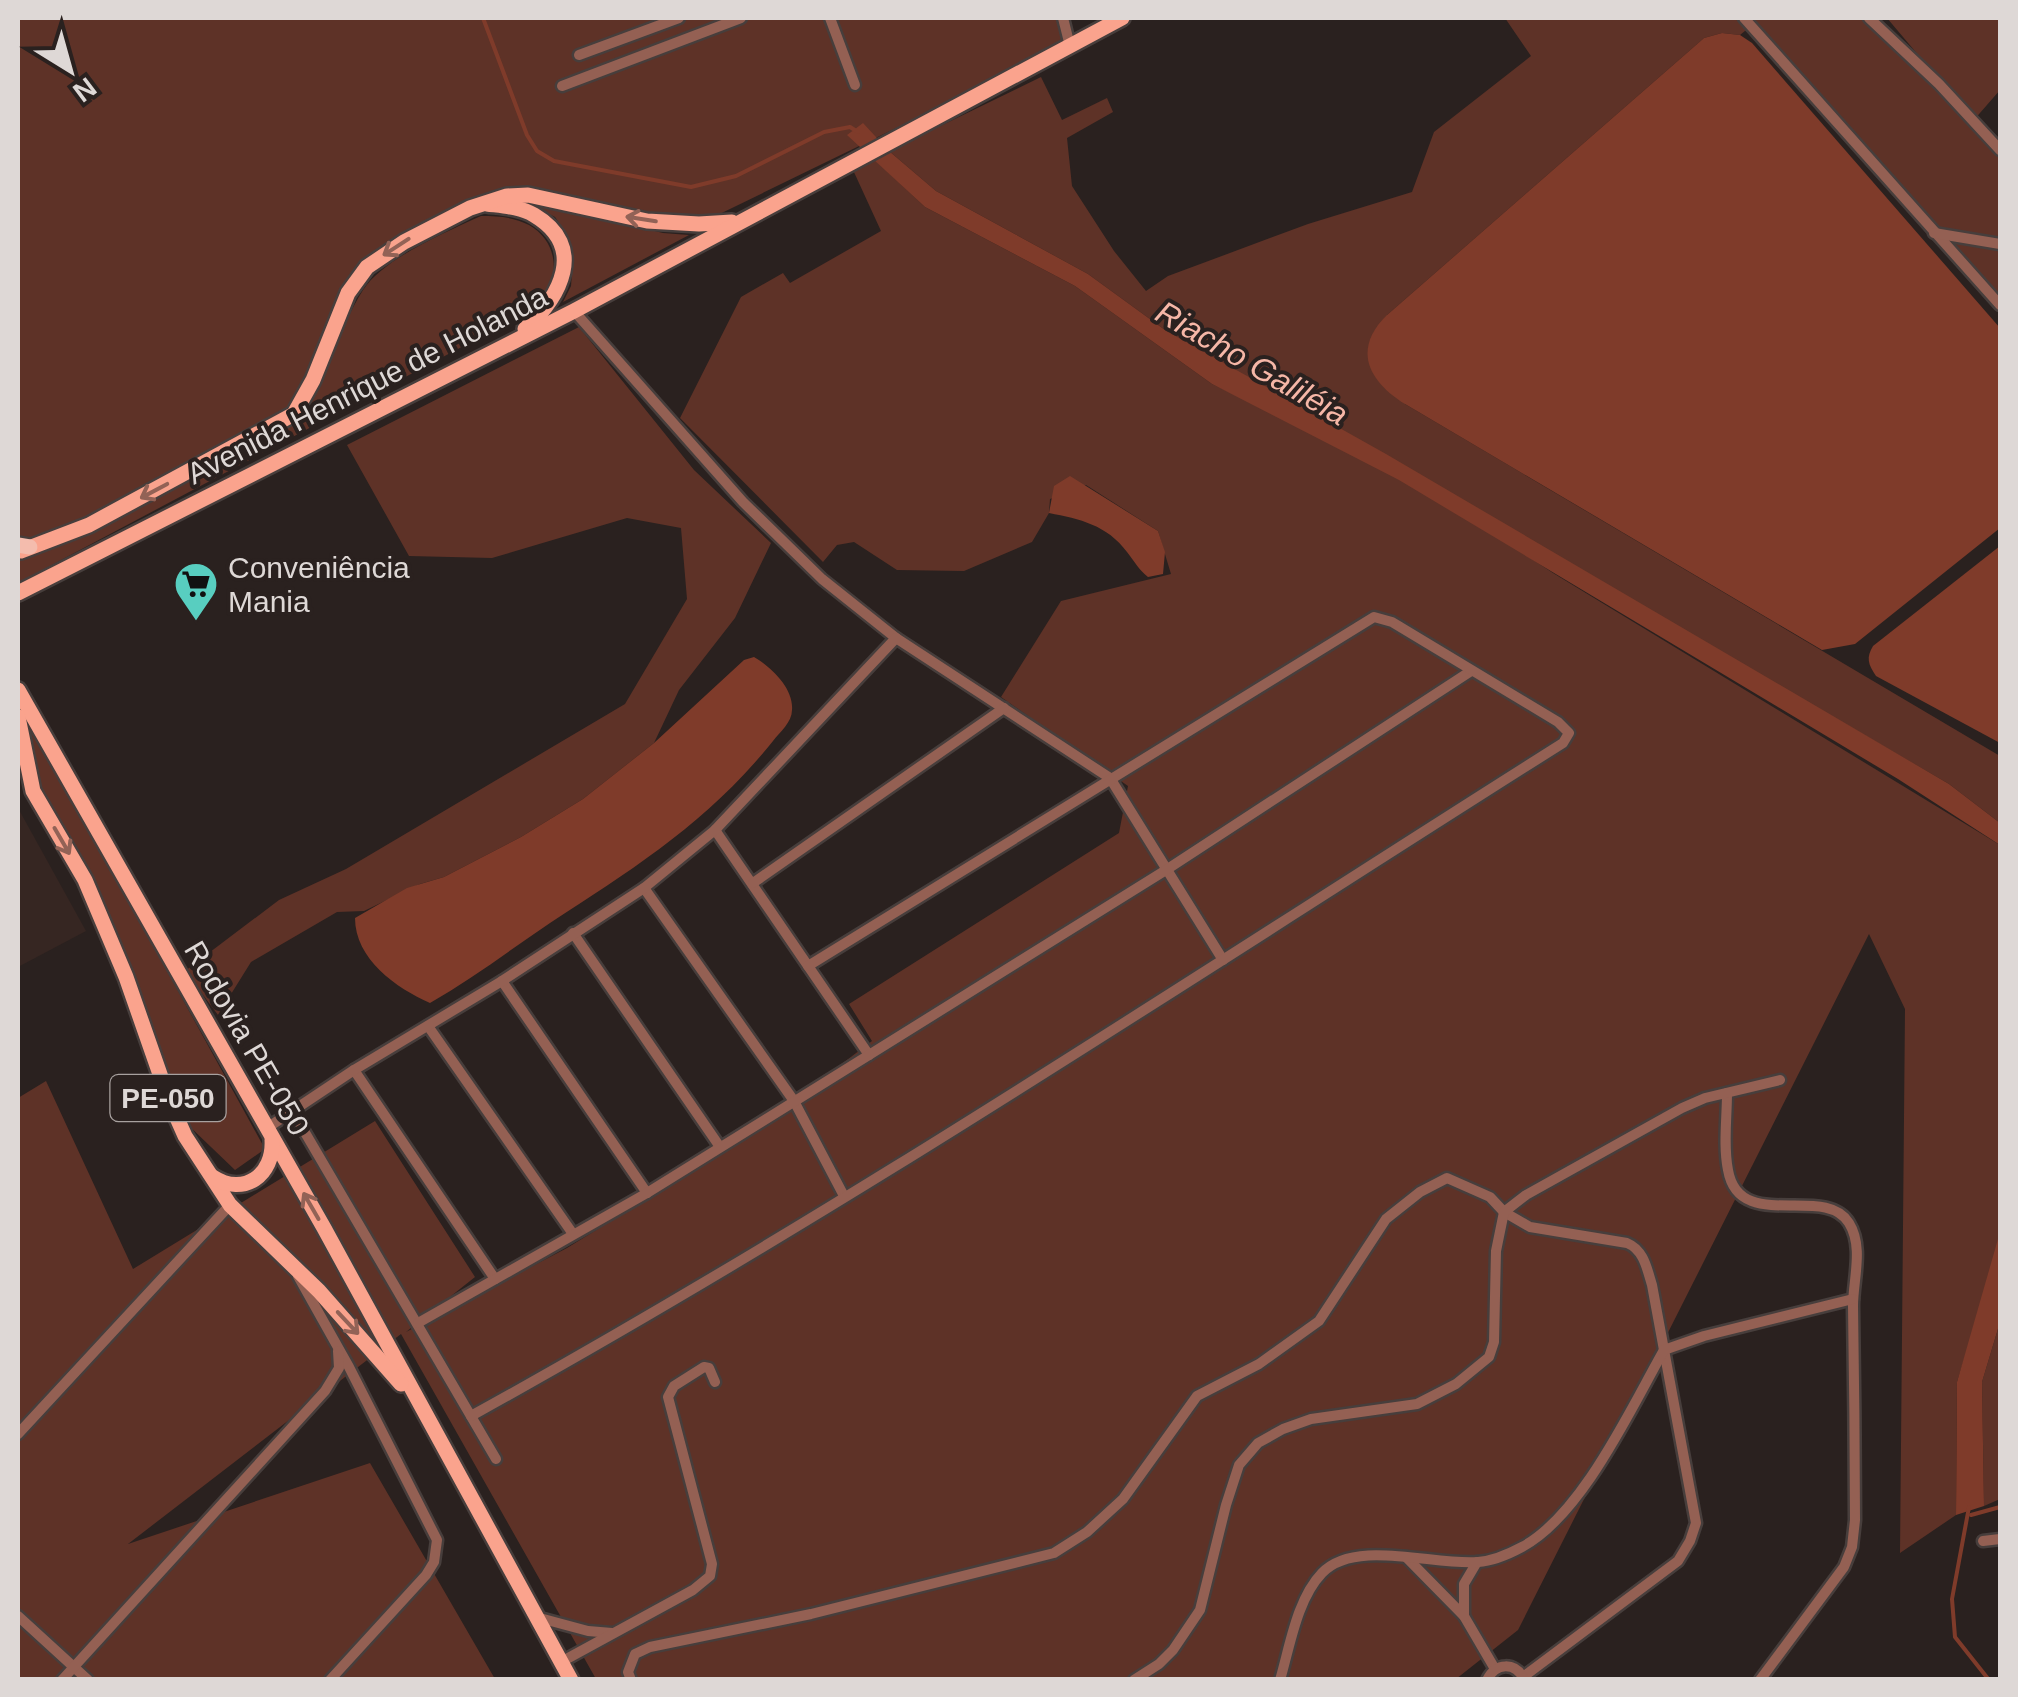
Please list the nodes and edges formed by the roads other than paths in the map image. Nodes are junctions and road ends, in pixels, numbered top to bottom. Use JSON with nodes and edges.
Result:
{"nodes":[{"id":1,"x":679,"y":18,"type":"edge"},
{"id":2,"x":741,"y":18,"type":"edge"},
{"id":3,"x":830,"y":18,"type":"edge"},
{"id":4,"x":1063,"y":18,"type":"edge"},
{"id":5,"x":1122,"y":18,"type":"edge"},
{"id":6,"x":1744,"y":18,"type":"edge"},
{"id":7,"x":1869,"y":18,"type":"edge"},
{"id":8,"x":651,"y":22,"type":"edge"},
{"id":9,"x":1070,"y":46,"type":"junction"},
{"id":10,"x":579,"y":55,"type":"dead end"},
{"id":11,"x":855,"y":85,"type":"dead end"},
{"id":12,"x":562,"y":86,"type":"dead end"},
{"id":13,"x":2000,"y":150,"type":"edge"},
{"id":14,"x":483,"y":203,"type":"junction"},
{"id":15,"x":738,"y":222,"type":"junction"},
{"id":16,"x":1934,"y":232,"type":"junction"},
{"id":17,"x":2000,"y":244,"type":"edge"},
{"id":18,"x":2000,"y":306,"type":"edge"},
{"id":19,"x":574,"y":311,"type":"junction"},
{"id":20,"x":510,"y":342,"type":"junction"},
{"id":21,"x":22,"y":548,"type":"edge"},
{"id":22,"x":38,"y":582,"type":"junction"},
{"id":23,"x":18,"y":593,"type":"edge"},
{"id":24,"x":18,"y":606,"type":"edge"},
{"id":25,"x":896,"y":638,"type":"junction"},
{"id":26,"x":1472,"y":671,"type":"junction"},
{"id":27,"x":18,"y":690,"type":"edge"},
{"id":28,"x":1004,"y":708,"type":"junction"},
{"id":29,"x":18,"y":718,"type":"edge"},
{"id":30,"x":18,"y":766,"type":"edge"},
{"id":31,"x":1110,"y":778,"type":"junction"},
{"id":32,"x":34,"y":792,"type":"junction"},
{"id":33,"x":715,"y":830,"type":"junction"},
{"id":34,"x":1166,"y":870,"type":"junction"},
{"id":35,"x":754,"y":883,"type":"junction"},
{"id":36,"x":644,"y":888,"type":"junction"},
{"id":37,"x":573,"y":933,"type":"junction"},
{"id":38,"x":1223,"y":960,"type":"junction"},
{"id":39,"x":808,"y":966,"type":"junction"},
{"id":40,"x":502,"y":982,"type":"junction"},
{"id":41,"x":428,"y":1026,"type":"junction"},
{"id":42,"x":870,"y":1056,"type":"junction"},
{"id":43,"x":354,"y":1070,"type":"junction"},
{"id":44,"x":1780,"y":1080,"type":"dead end"},
{"id":45,"x":1726,"y":1093,"type":"junction"},
{"id":46,"x":794,"y":1101,"type":"junction"},
{"id":47,"x":292,"y":1112,"type":"junction"},
{"id":48,"x":269,"y":1134,"type":"junction"},
{"id":49,"x":720,"y":1147,"type":"junction"},
{"id":50,"x":210,"y":1175,"type":"junction"},
{"id":51,"x":647,"y":1193,"type":"junction"},
{"id":52,"x":844,"y":1196,"type":"junction"},
{"id":53,"x":230,"y":1206,"type":"junction"},
{"id":54,"x":1504,"y":1212,"type":"junction"},
{"id":55,"x":574,"y":1234,"type":"junction"},
{"id":56,"x":294,"y":1270,"type":"junction"},
{"id":57,"x":496,"y":1279,"type":"junction"},
{"id":58,"x":1853,"y":1299,"type":"junction"},
{"id":59,"x":418,"y":1323,"type":"junction"},
{"id":60,"x":338,"y":1346,"type":"junction"},
{"id":61,"x":1664,"y":1350,"type":"junction"},
{"id":62,"x":715,"y":1382,"type":"dead end"},
{"id":63,"x":426,"y":1414,"type":"junction"},
{"id":64,"x":471,"y":1416,"type":"junction"},
{"id":65,"x":18,"y":1434,"type":"edge"},
{"id":66,"x":496,"y":1459,"type":"dead end"},
{"id":67,"x":2000,"y":1539,"type":"edge"},
{"id":68,"x":1983,"y":1541,"type":"dead end"},
{"id":69,"x":1406,"y":1556,"type":"junction"},
{"id":70,"x":1477,"y":1562,"type":"junction"},
{"id":71,"x":18,"y":1616,"type":"edge"},
{"id":72,"x":535,"y":1616,"type":"junction"},
{"id":73,"x":1464,"y":1616,"type":"junction"},
{"id":74,"x":613,"y":1633,"type":"junction"},
{"id":75,"x":562,"y":1662,"type":"junction"},
{"id":76,"x":73,"y":1666,"type":"junction"},
{"id":77,"x":1495,"y":1669,"type":"junction"},
{"id":78,"x":1524,"y":1678,"type":"edge"},
{"id":79,"x":62,"y":1680,"type":"edge"},
{"id":80,"x":88,"y":1680,"type":"edge"},
{"id":81,"x":330,"y":1680,"type":"edge"},
{"id":82,"x":571,"y":1680,"type":"edge"},
{"id":83,"x":631,"y":1680,"type":"edge"},
{"id":84,"x":1134,"y":1680,"type":"edge"},
{"id":85,"x":1280,"y":1680,"type":"edge"},
{"id":86,"x":1487,"y":1680,"type":"edge"},
{"id":87,"x":1760,"y":1680,"type":"edge"}],
"edges":[{"from":1,"to":8,"type":"street"},
{"from":2,"to":12,"type":"street"},
{"from":3,"to":11,"type":"street"},
{"from":4,"to":9,"type":"street"},
{"from":5,"to":9,"type":"main road","name":"Avenida Henrique de Holanda"},
{"from":6,"to":16,"type":"street"},
{"from":7,"to":13,"type":"street"},
{"from":8,"to":10,"type":"street"},
{"from":9,"to":15,"type":"main road","name":"Avenida Henrique de Holanda"},
{"from":15,"to":14,"type":"main road","name":"Avenida Henrique de Holanda","one_way":true},
{"from":14,"to":20,"type":"main road"},
{"from":14,"to":21,"type":"main road","name":"Avenida Henrique de Holanda","one_way":true},
{"from":15,"to":19,"type":"main road","name":"Avenida Henrique de Holanda"},
{"from":16,"to":17,"type":"street"},
{"from":16,"to":18,"type":"street"},
{"from":19,"to":20,"type":"main road","name":"Avenida Henrique de Holanda"},
{"from":19,"to":25,"type":"street"},
{"from":20,"to":22,"type":"main road","name":"Avenida Henrique de Holanda"},
{"from":22,"to":23,"type":"main road","name":"Avenida Henrique de Holanda"},
{"from":22,"to":24,"type":"main road"},
{"from":25,"to":28,"type":"street"},
{"from":25,"to":33,"type":"street"},
{"from":26,"to":31,"type":"street"},
{"from":26,"to":34,"type":"street"},
{"from":26,"to":38,"type":"street"},
{"from":27,"to":48,"type":"main road","name":"Rodovia PE-050","number":"PE-050"},
{"from":28,"to":31,"type":"street"},
{"from":28,"to":35,"type":"street"},
{"from":29,"to":32,"type":"main road","name":"Rodovia PE-050","number":"PE-050"},
{"from":30,"to":32,"type":"main road"},
{"from":31,"to":34,"type":"street"},
{"from":31,"to":39,"type":"street"},
{"from":32,"to":50,"type":"main road","name":"Rodovia PE-050","number":"PE-050","one_way":true},
{"from":33,"to":35,"type":"street"},
{"from":33,"to":36,"type":"street"},
{"from":34,"to":38,"type":"street"},
{"from":34,"to":42,"type":"street"},
{"from":35,"to":39,"type":"street"},
{"from":36,"to":37,"type":"street"},
{"from":36,"to":46,"type":"street"},
{"from":37,"to":40,"type":"street"},
{"from":37,"to":49,"type":"street"},
{"from":38,"to":52,"type":"street"},
{"from":39,"to":42,"type":"street"},
{"from":40,"to":41,"type":"street"},
{"from":40,"to":51,"type":"street"},
{"from":41,"to":43,"type":"street"},
{"from":41,"to":55,"type":"street"},
{"from":42,"to":46,"type":"street"},
{"from":43,"to":47,"type":"street"},
{"from":43,"to":57,"type":"street"},
{"from":44,"to":45,"type":"street"},
{"from":45,"to":54,"type":"street"},
{"from":45,"to":58,"type":"street"},
{"from":46,"to":49,"type":"street"},
{"from":46,"to":52,"type":"street"},
{"from":47,"to":48,"type":"street"},
{"from":47,"to":59,"type":"street"},
{"from":48,"to":50,"type":"main road"},
{"from":63,"to":48,"type":"main road","name":"Rodovia PE-050","number":"PE-050","one_way":true},
{"from":49,"to":51,"type":"street"},
{"from":50,"to":53,"type":"main road","name":"Rodovia PE-050","number":"PE-050"},
{"from":51,"to":55,"type":"street"},
{"from":52,"to":64,"type":"street"},
{"from":53,"to":56,"type":"main road","name":"Rodovia PE-050","number":"PE-050"},
{"from":53,"to":65,"type":"street"},
{"from":54,"to":61,"type":"street"},
{"from":54,"to":83,"type":"street"},
{"from":54,"to":84,"type":"street"},
{"from":55,"to":57,"type":"street"},
{"from":56,"to":60,"type":"street"},
{"from":56,"to":63,"type":"main road","name":"Rodovia PE-050","number":"PE-050","one_way":true},
{"from":57,"to":59,"type":"street"},
{"from":58,"to":61,"type":"street"},
{"from":58,"to":87,"type":"street"},
{"from":59,"to":64,"type":"street"},
{"from":60,"to":76,"type":"street"},
{"from":60,"to":81,"type":"street"},
{"from":61,"to":70,"type":"street"},
{"from":61,"to":78,"type":"street"},
{"from":62,"to":74,"type":"street"},
{"from":63,"to":72,"type":"main road","name":"Rodovia PE-050","number":"PE-050"},
{"from":64,"to":66,"type":"street"},
{"from":67,"to":68,"type":"street"},
{"from":69,"to":70,"type":"street"},
{"from":69,"to":73,"type":"street"},
{"from":69,"to":85,"type":"street"},
{"from":70,"to":73,"type":"street"},
{"from":71,"to":76,"type":"street"},
{"from":72,"to":74,"type":"street"},
{"from":72,"to":75,"type":"main road","name":"Rodovia PE-050","number":"PE-050"},
{"from":73,"to":77,"type":"street"},
{"from":74,"to":75,"type":"street"},
{"from":75,"to":82,"type":"main road","name":"Rodovia PE-050","number":"PE-050"},
{"from":76,"to":79,"type":"street"},
{"from":76,"to":80,"type":"street"},
{"from":77,"to":78,"type":"street"},
{"from":77,"to":86,"type":"street"}]}
